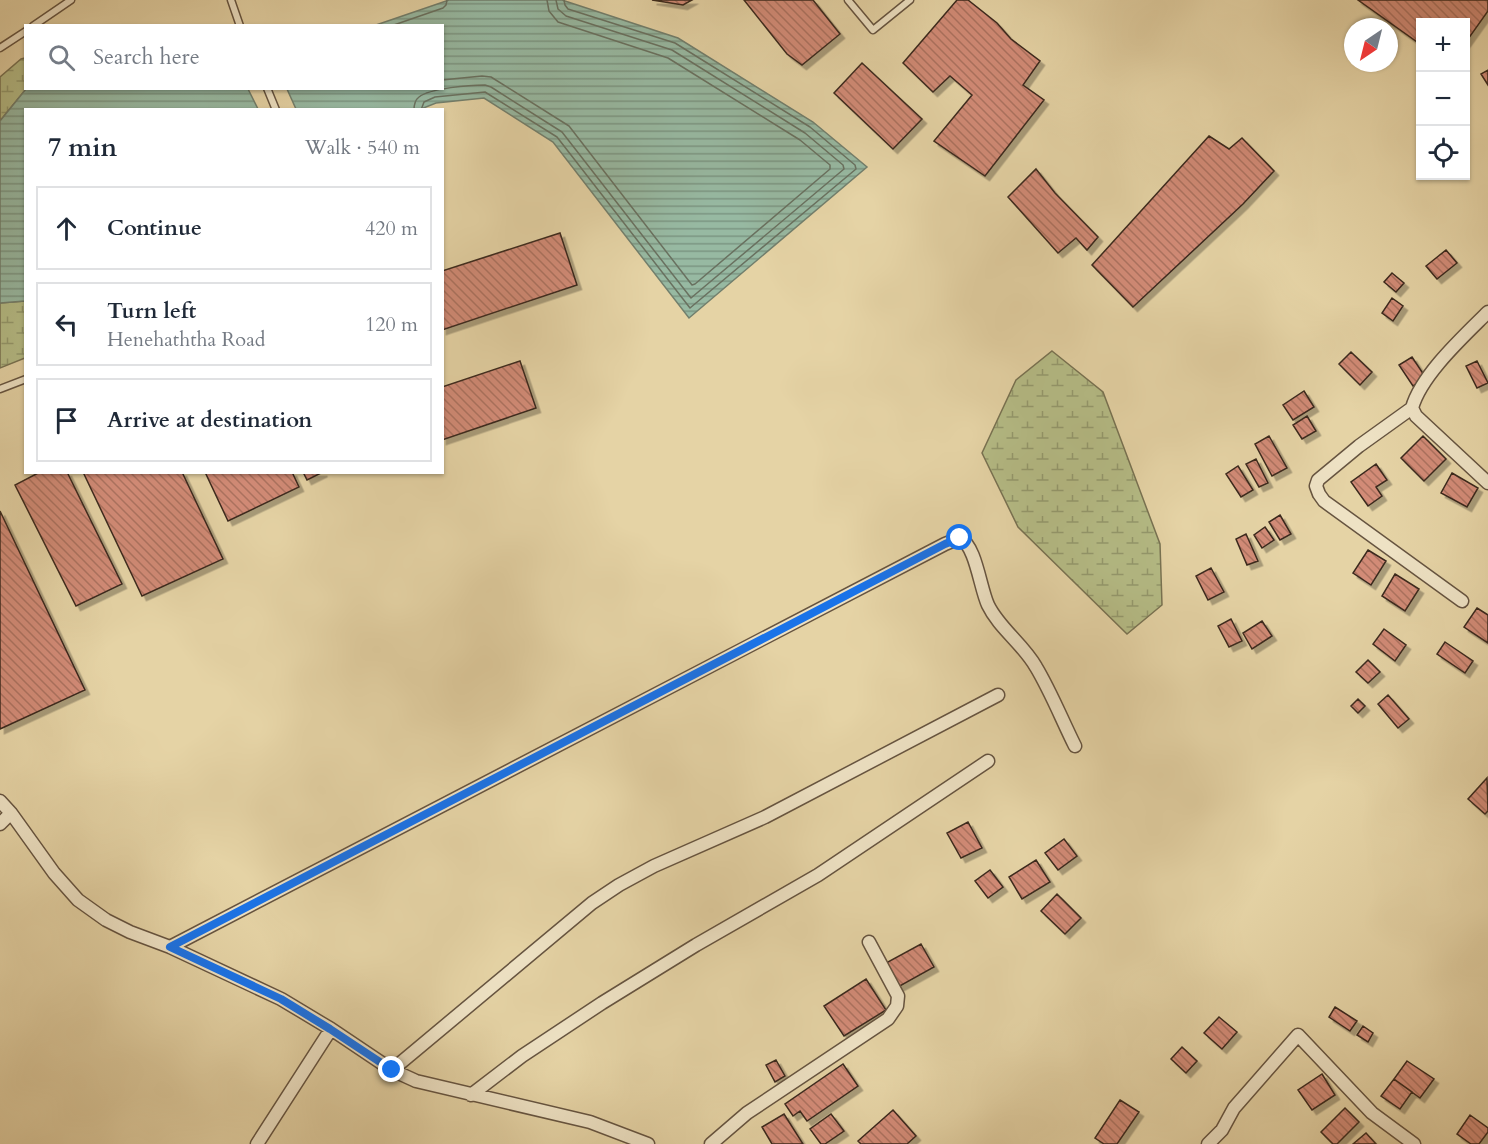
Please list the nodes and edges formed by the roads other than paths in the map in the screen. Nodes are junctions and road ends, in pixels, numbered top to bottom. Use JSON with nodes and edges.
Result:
{"nodes":[{"id":1,"x":70,"y":0,"type":"edge"},
{"id":2,"x":231,"y":0,"type":"edge"},
{"id":3,"x":848,"y":0,"type":"edge"},
{"id":4,"x":910,"y":0,"type":"edge"},
{"id":5,"x":36,"y":24,"type":"edge"},
{"id":6,"x":239,"y":24,"type":"edge"},
{"id":7,"x":24,"y":31,"type":"edge"},
{"id":8,"x":0,"y":48,"type":"edge"},
{"id":9,"x":268,"y":90,"type":"edge"},
{"id":10,"x":275,"y":108,"type":"edge"},
{"id":11,"x":1488,"y":312,"type":"edge"},
{"id":12,"x":24,"y":380,"type":"edge"},
{"id":13,"x":0,"y":389,"type":"edge"},
{"id":14,"x":1412,"y":408,"type":"junction"},
{"id":15,"x":1488,"y":483,"type":"edge"},
{"id":16,"x":1462,"y":601,"type":"dead end"},
{"id":17,"x":998,"y":695,"type":"dead end"},
{"id":18,"x":1075,"y":746,"type":"dead end"},
{"id":19,"x":988,"y":761,"type":"dead end"},
{"id":20,"x":0,"y":801,"type":"edge"},
{"id":21,"x":11,"y":813,"type":"junction"},
{"id":22,"x":0,"y":824,"type":"edge"},
{"id":23,"x":869,"y":942,"type":"dead end"},
{"id":24,"x":170,"y":947,"type":"junction"},
{"id":25,"x":330,"y":1029,"type":"junction"},
{"id":26,"x":392,"y":1070,"type":"junction"},
{"id":27,"x":471,"y":1095,"type":"junction"},
{"id":28,"x":257,"y":1144,"type":"edge"},
{"id":29,"x":648,"y":1144,"type":"edge"},
{"id":30,"x":711,"y":1144,"type":"edge"},
{"id":31,"x":1208,"y":1144,"type":"edge"},
{"id":32,"x":1414,"y":1144,"type":"edge"}],
"edges":[{"from":1,"to":5,"type":"lane"},
{"from":2,"to":6,"type":"lane"},
{"from":3,"to":4,"type":"lane"},
{"from":7,"to":8,"type":"lane"},
{"from":9,"to":10,"type":"lane"},
{"from":11,"to":14,"type":"street"},
{"from":12,"to":13,"type":"lane"},
{"from":14,"to":15,"type":"street"},
{"from":14,"to":16,"type":"street"},
{"from":17,"to":26,"type":"street"},
{"from":18,"to":24,"type":"street"},
{"from":19,"to":27,"type":"street"},
{"from":20,"to":21,"type":"street"},
{"from":21,"to":22,"type":"street"},
{"from":21,"to":24,"type":"street"},
{"from":23,"to":30,"type":"street"},
{"from":24,"to":25,"type":"street"},
{"from":25,"to":26,"type":"street"},
{"from":25,"to":28,"type":"street"},
{"from":26,"to":27,"type":"street"},
{"from":27,"to":29,"type":"street"},
{"from":31,"to":32,"type":"street"}]}
